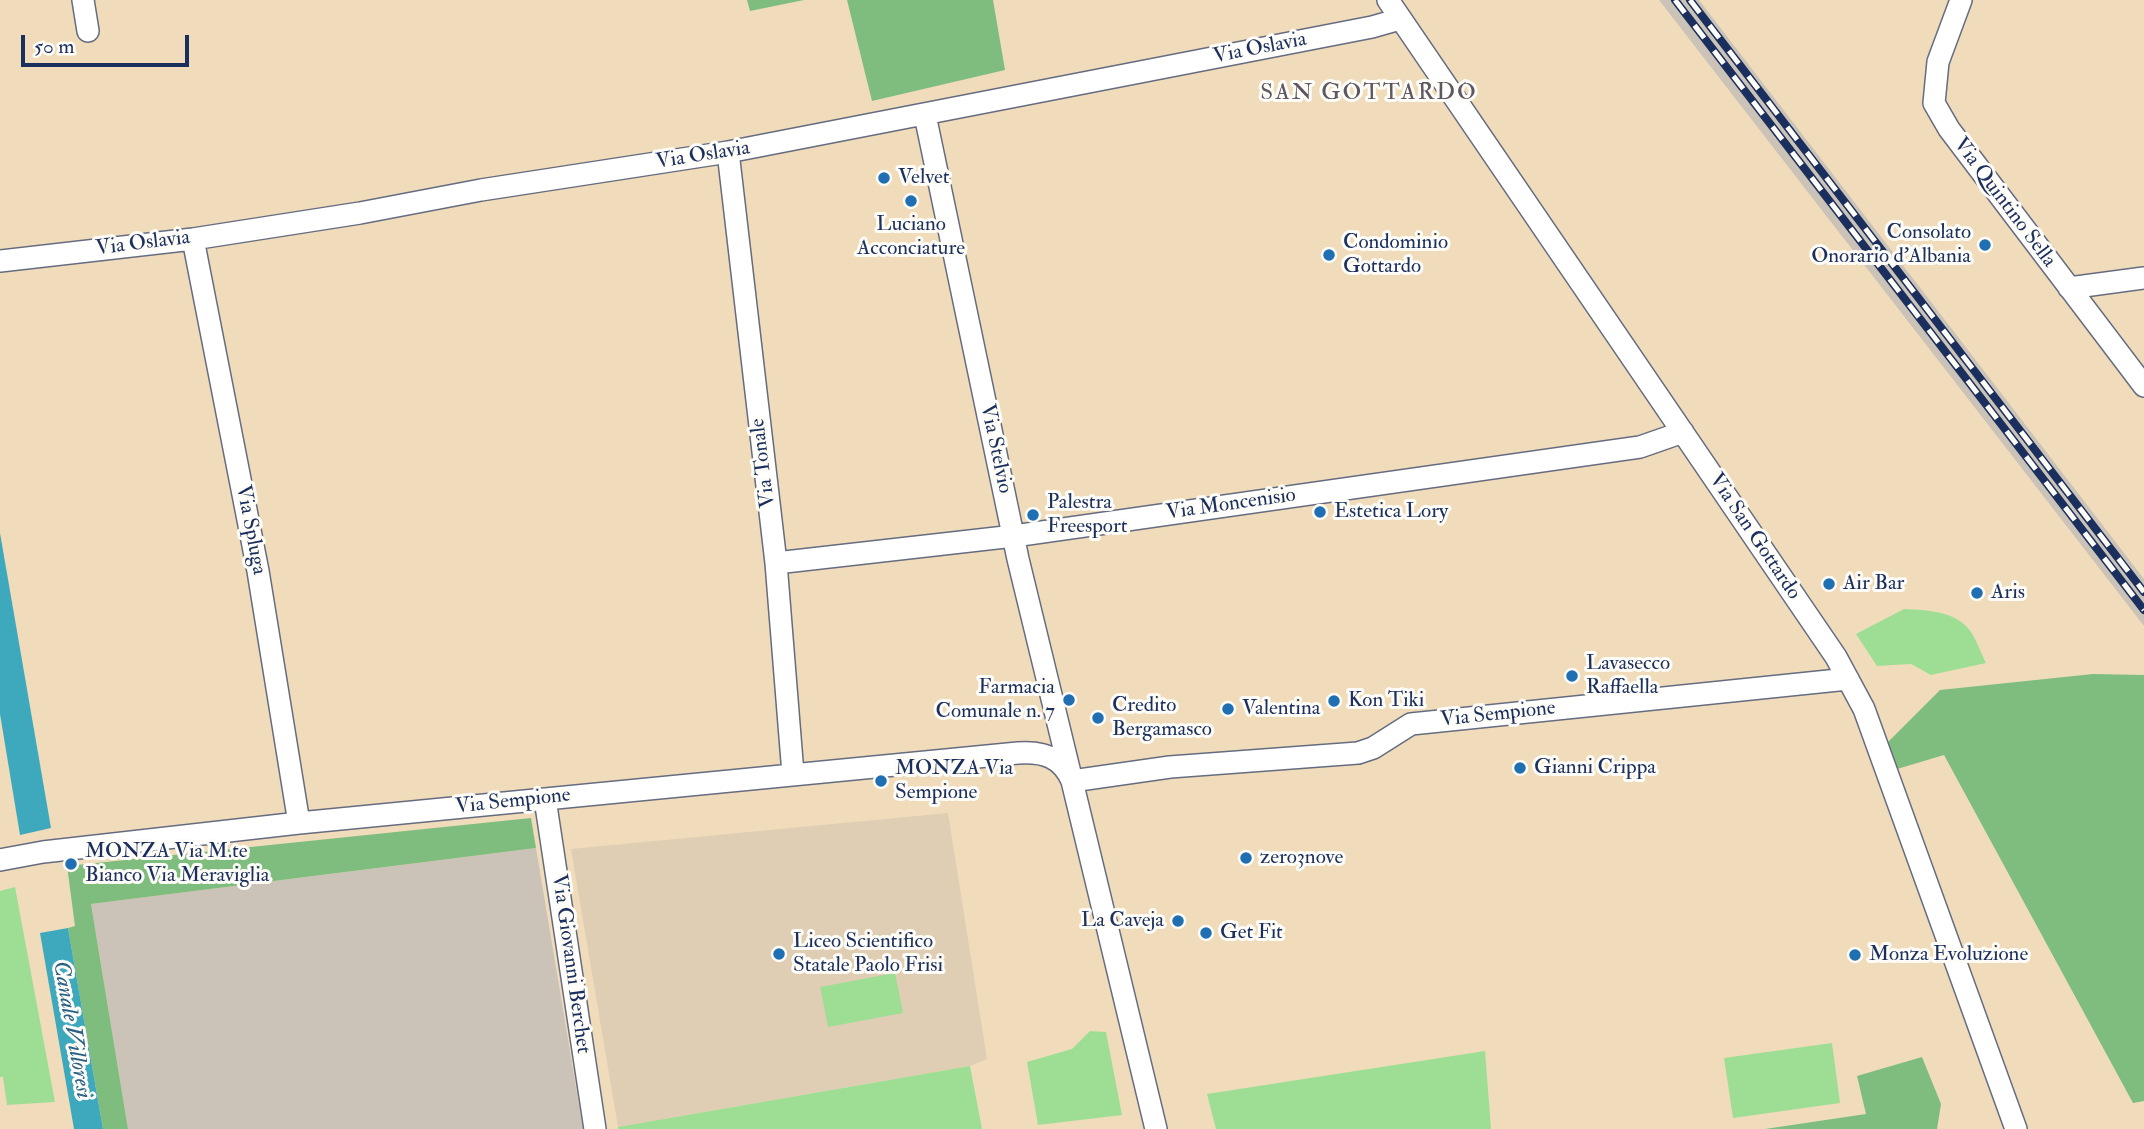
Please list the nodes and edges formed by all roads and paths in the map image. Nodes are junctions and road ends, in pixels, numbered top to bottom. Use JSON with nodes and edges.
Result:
{"nodes":[{"id":1,"x":83,"y":0,"type":"edge"},
{"id":2,"x":1388,"y":0,"type":"edge"},
{"id":3,"x":1961,"y":0,"type":"edge"},
{"id":4,"x":1400,"y":19,"type":"junction"},
{"id":5,"x":88,"y":31,"type":"dead end"},
{"id":6,"x":925,"y":114,"type":"junction"},
{"id":7,"x":728,"y":152,"type":"junction"},
{"id":8,"x":193,"y":239,"type":"junction"},
{"id":9,"x":0,"y":261,"type":"edge"},
{"id":10,"x":2144,"y":278,"type":"edge"},
{"id":11,"x":2068,"y":288,"type":"junction"},
{"id":12,"x":2144,"y":386,"type":"edge"},
{"id":13,"x":1683,"y":432,"type":"junction"},
{"id":14,"x":1014,"y":536,"type":"junction"},
{"id":15,"x":776,"y":563,"type":"junction"},
{"id":16,"x":1848,"y":679,"type":"junction"},
{"id":17,"x":793,"y":774,"type":"junction"},
{"id":18,"x":1072,"y":781,"type":"junction"},
{"id":19,"x":545,"y":799,"type":"junction"},
{"id":20,"x":299,"y":822,"type":"junction"},
{"id":21,"x":0,"y":859,"type":"edge"},
{"id":22,"x":595,"y":1129,"type":"edge"},
{"id":23,"x":1156,"y":1129,"type":"edge"},
{"id":24,"x":2016,"y":1129,"type":"edge"}],
"edges":[{"from":1,"to":5,"type":"street"},
{"from":2,"to":4,"type":"street","name":"Via San Gottardo"},
{"from":3,"to":11,"type":"street","name":"Via Quintino Sella"},
{"from":4,"to":6,"type":"street","name":"Via Oslavia"},
{"from":4,"to":13,"type":"street","name":"Via San Gottardo"},
{"from":6,"to":7,"type":"street","name":"Via Oslavia"},
{"from":6,"to":14,"type":"street","name":"Via Stelvio"},
{"from":7,"to":8,"type":"street","name":"Via Oslavia"},
{"from":7,"to":15,"type":"street","name":"Via Tonale"},
{"from":8,"to":9,"type":"street","name":"Via Oslavia"},
{"from":8,"to":20,"type":"street","name":"Via Spluga"},
{"from":10,"to":11,"type":"street"},
{"from":11,"to":12,"type":"street","name":"Via Quintino Sella"},
{"from":13,"to":14,"type":"street","name":"Via Moncenisio"},
{"from":13,"to":16,"type":"street","name":"Via San Gottardo"},
{"from":14,"to":15,"type":"street","name":"Via Moncenisio"},
{"from":14,"to":18,"type":"street","name":"Via Stelvio"},
{"from":15,"to":17,"type":"street","name":"Via Tonale"},
{"from":16,"to":18,"type":"street","name":"Via Sempione"},
{"from":16,"to":24,"type":"street","name":"Via San Gottardo"},
{"from":17,"to":18,"type":"street","name":"Via Sempione"},
{"from":17,"to":19,"type":"street","name":"Via Sempione"},
{"from":18,"to":23,"type":"street","name":"Via Stelvio"},
{"from":19,"to":20,"type":"street","name":"Via Sempione"},
{"from":19,"to":22,"type":"street","name":"Via Giovanni Berchet"},
{"from":20,"to":21,"type":"street","name":"Via Sempione"}]}
